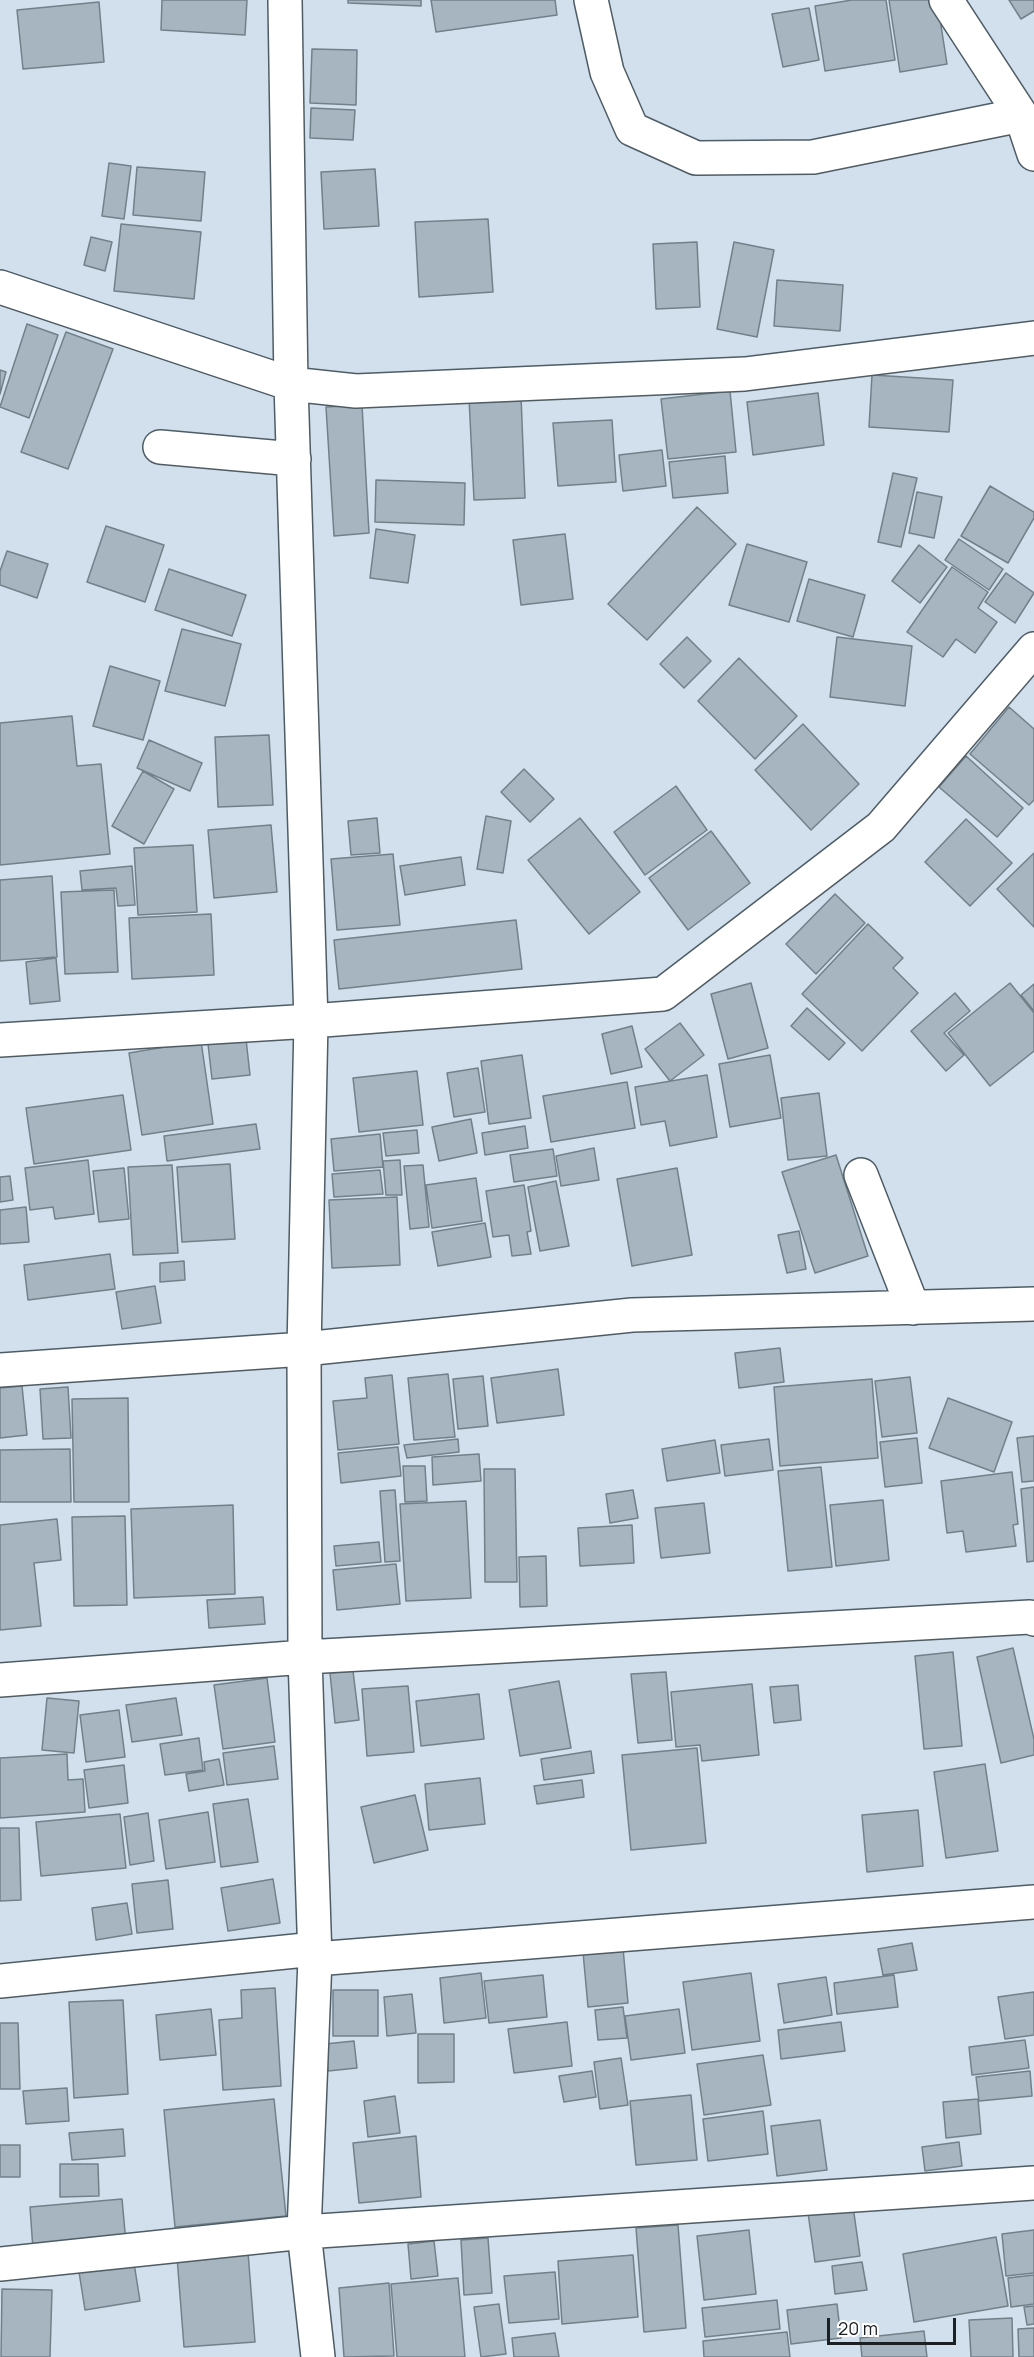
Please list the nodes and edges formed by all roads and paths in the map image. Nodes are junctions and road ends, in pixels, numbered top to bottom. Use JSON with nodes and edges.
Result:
{"nodes":[{"id":1,"x":285,"y":0,"type":"edge"},
{"id":2,"x":591,"y":0,"type":"edge"},
{"id":3,"x":946,"y":0,"type":"edge"},
{"id":4,"x":1021,"y":115,"type":"junction"},
{"id":5,"x":1034,"y":154,"type":"edge"},
{"id":6,"x":0,"y":287,"type":"edge"},
{"id":7,"x":1034,"y":338,"type":"edge"},
{"id":8,"x":291,"y":384,"type":"junction"},
{"id":9,"x":160,"y":447,"type":"dead end"},
{"id":10,"x":294,"y":459,"type":"junction"},
{"id":11,"x":1034,"y":649,"type":"edge"},
{"id":12,"x":310,"y":1021,"type":"junction"},
{"id":13,"x":0,"y":1041,"type":"edge"},
{"id":14,"x":861,"y":1175,"type":"dead end"},
{"id":15,"x":1034,"y":1304,"type":"edge"},
{"id":16,"x":913,"y":1308,"type":"junction"},
{"id":17,"x":304,"y":1348,"type":"junction"},
{"id":18,"x":0,"y":1370,"type":"edge"},
{"id":19,"x":1034,"y":1619,"type":"edge"},
{"id":20,"x":305,"y":1657,"type":"junction"},
{"id":21,"x":0,"y":1680,"type":"edge"},
{"id":22,"x":1034,"y":1902,"type":"edge"},
{"id":23,"x":315,"y":1954,"type":"junction"},
{"id":24,"x":0,"y":1981,"type":"edge"},
{"id":25,"x":1034,"y":2183,"type":"edge"},
{"id":26,"x":304,"y":2232,"type":"junction"},
{"id":27,"x":0,"y":2264,"type":"edge"},
{"id":28,"x":318,"y":2357,"type":"edge"}],
"edges":[{"from":1,"to":8,"type":"street"},
{"from":2,"to":4,"type":"street"},
{"from":3,"to":4,"type":"street"},
{"from":4,"to":5,"type":"street"},
{"from":6,"to":8,"type":"street"},
{"from":7,"to":8,"type":"street"},
{"from":8,"to":10,"type":"street"},
{"from":9,"to":10,"type":"street"},
{"from":10,"to":12,"type":"street"},
{"from":11,"to":12,"type":"street"},
{"from":12,"to":13,"type":"street"},
{"from":12,"to":17,"type":"street"},
{"from":14,"to":16,"type":"street"},
{"from":15,"to":16,"type":"street"},
{"from":16,"to":17,"type":"street"},
{"from":17,"to":18,"type":"street"},
{"from":17,"to":20,"type":"street"},
{"from":19,"to":20,"type":"street"},
{"from":20,"to":21,"type":"street"},
{"from":20,"to":23,"type":"street"},
{"from":22,"to":23,"type":"street"},
{"from":23,"to":24,"type":"street"},
{"from":23,"to":26,"type":"street"},
{"from":25,"to":26,"type":"street"},
{"from":26,"to":27,"type":"street"},
{"from":26,"to":28,"type":"street"}]}
